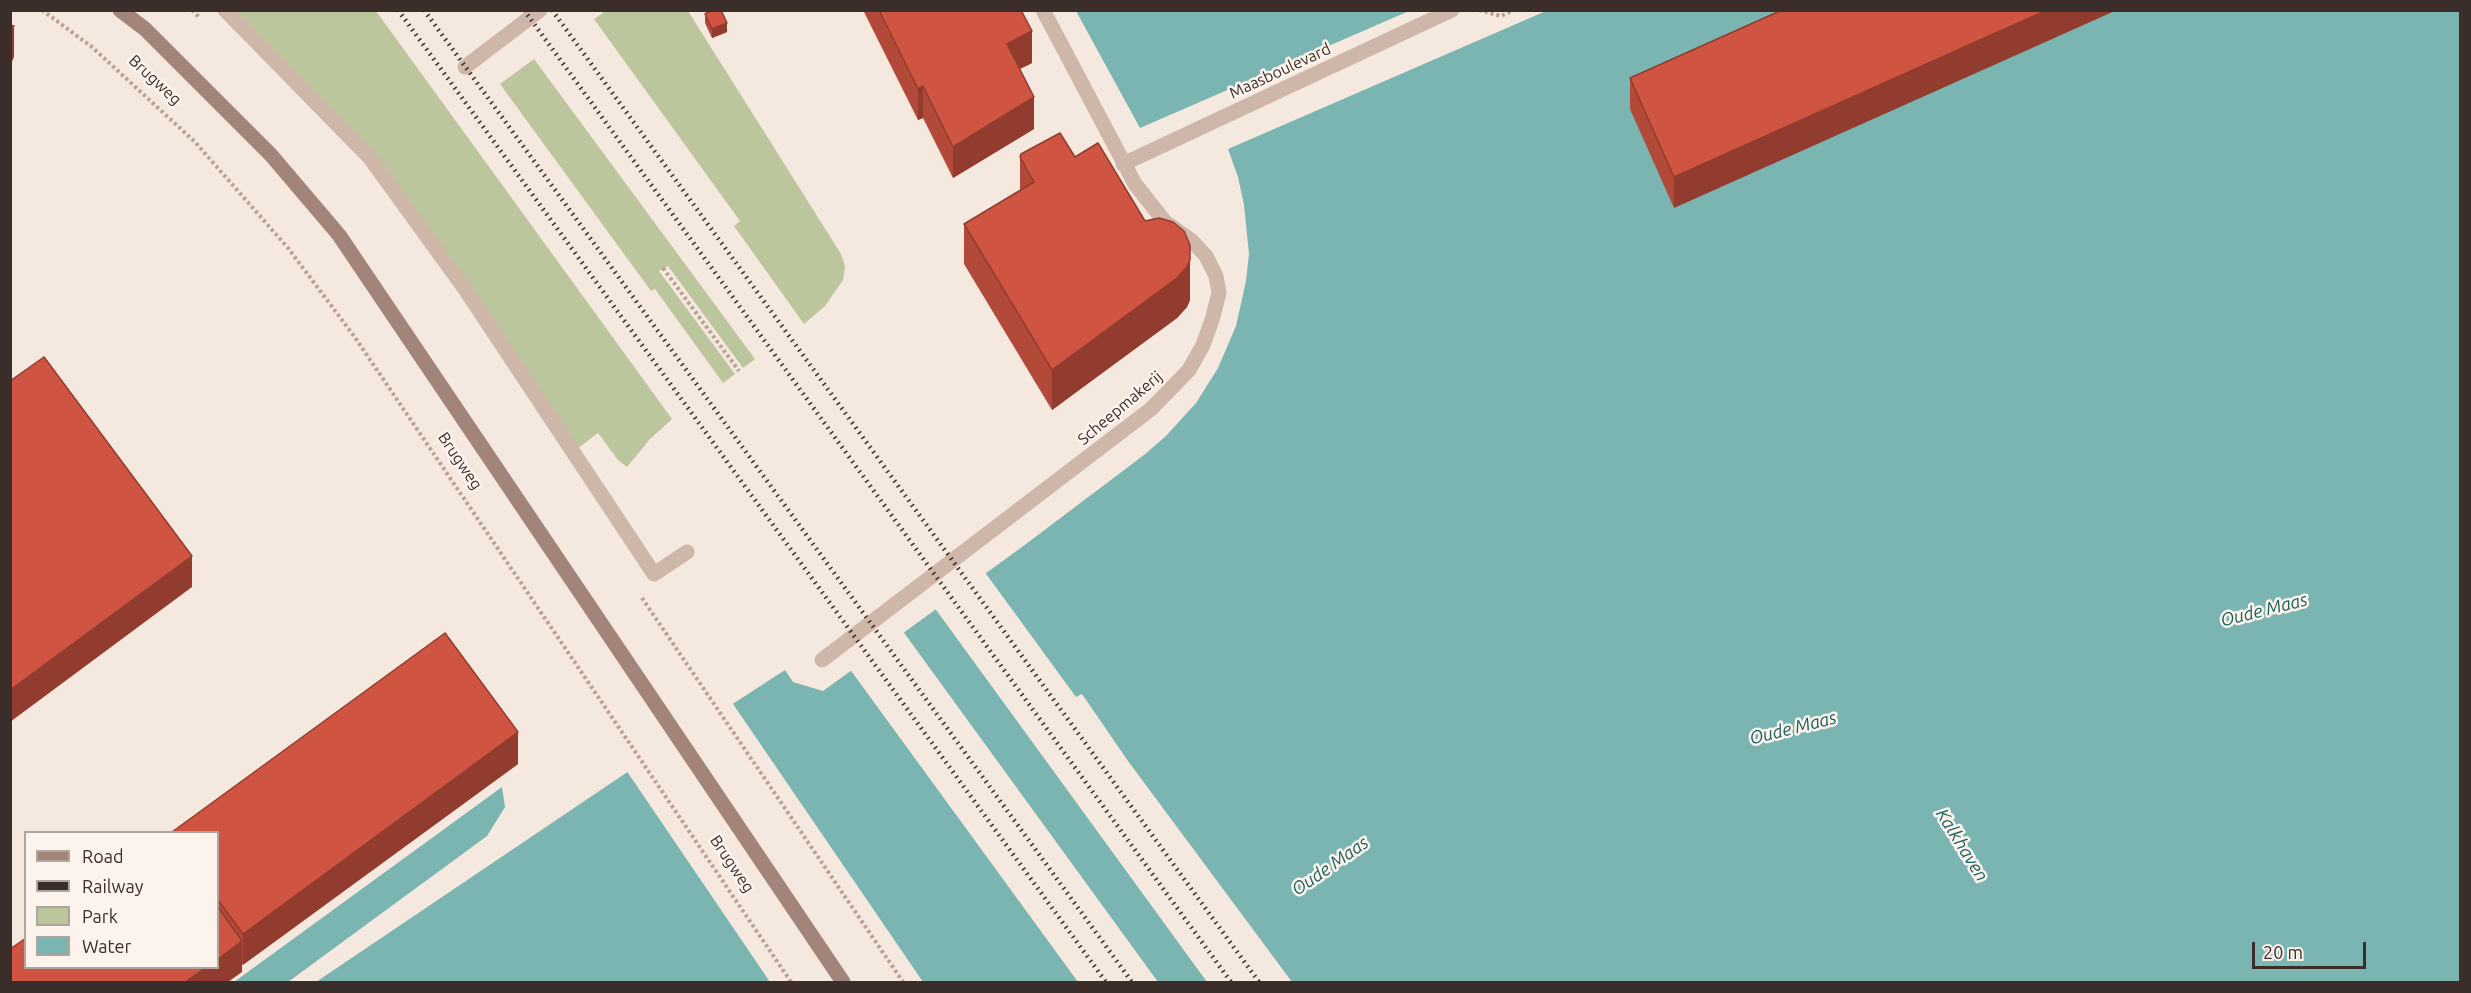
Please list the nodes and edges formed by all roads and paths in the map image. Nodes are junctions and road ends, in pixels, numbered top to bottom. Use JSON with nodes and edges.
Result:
{"nodes":[{"id":1,"x":42,"y":10,"type":"edge"},
{"id":2,"x":120,"y":10,"type":"edge"},
{"id":3,"x":225,"y":10,"type":"edge"},
{"id":4,"x":540,"y":10,"type":"edge"},
{"id":5,"x":1043,"y":10,"type":"edge"},
{"id":6,"x":1452,"y":10,"type":"edge"},
{"id":7,"x":1479,"y":10,"type":"edge"},
{"id":8,"x":1514,"y":10,"type":"edge"},
{"id":9,"x":465,"y":67,"type":"dead end"},
{"id":10,"x":1123,"y":164,"type":"junction"},
{"id":11,"x":663,"y":268,"type":"dead end"},
{"id":12,"x":739,"y":371,"type":"dead end"},
{"id":13,"x":687,"y":552,"type":"dead end"},
{"id":14,"x":822,"y":660,"type":"dead end"},
{"id":15,"x":790,"y":982,"type":"edge"},
{"id":16,"x":843,"y":982,"type":"edge"}],
"edges":[{"from":1,"to":15,"type":"path","name":"Brugweg"},
{"from":2,"to":16,"type":"main road","name":"Brugweg"},
{"from":3,"to":13,"type":"street"},
{"from":4,"to":9,"type":"street"},
{"from":5,"to":10,"type":"street","name":"Scheepmakerij"},
{"from":6,"to":10,"type":"street","name":"Maasboulevard"},
{"from":7,"to":8,"type":"path"},
{"from":10,"to":14,"type":"street","name":"Scheepmakerij"},
{"from":11,"to":12,"type":"path"}]}
